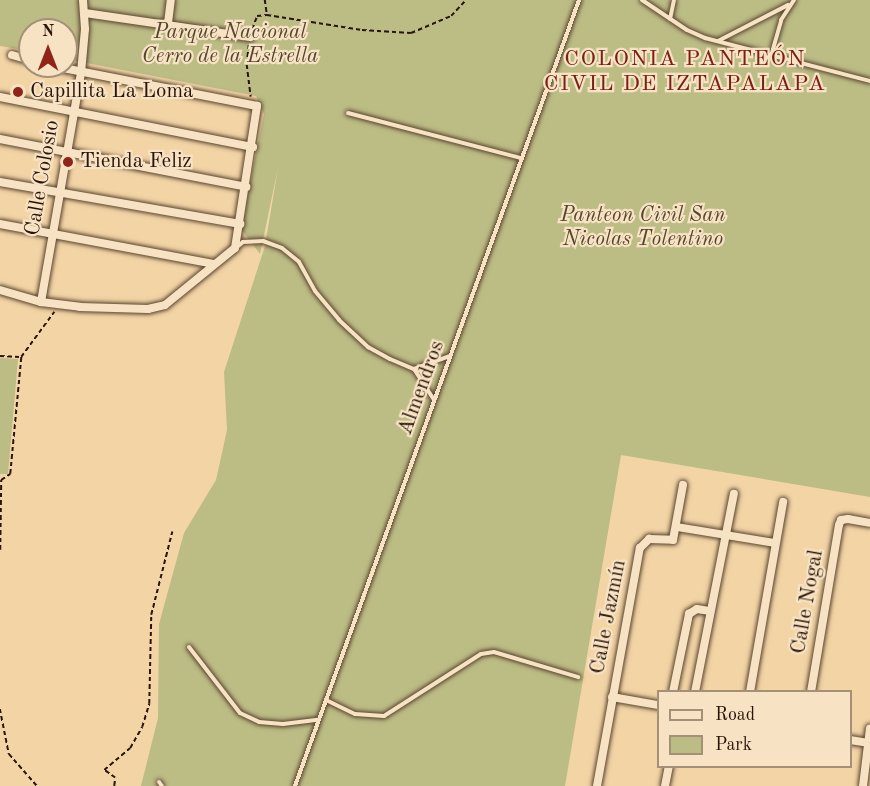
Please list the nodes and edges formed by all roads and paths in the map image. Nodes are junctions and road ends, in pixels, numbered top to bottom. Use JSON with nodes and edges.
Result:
{"nodes":[{"id":1,"x":83,"y":0,"type":"edge"},
{"id":2,"x":171,"y":0,"type":"edge"},
{"id":3,"x":265,"y":0,"type":"edge"},
{"id":4,"x":466,"y":0,"type":"edge"},
{"id":5,"x":579,"y":0,"type":"edge"},
{"id":6,"x":642,"y":0,"type":"edge"},
{"id":7,"x":674,"y":0,"type":"edge"},
{"id":8,"x":794,"y":0,"type":"edge"},
{"id":9,"x":788,"y":5,"type":"junction"},
{"id":10,"x":86,"y":13,"type":"junction"},
{"id":11,"x":267,"y":15,"type":"junction"},
{"id":12,"x":670,"y":19,"type":"junction"},
{"id":13,"x":168,"y":23,"type":"junction"},
{"id":14,"x":250,"y":37,"type":"junction"},
{"id":15,"x":718,"y":41,"type":"junction"},
{"id":16,"x":12,"y":55,"type":"dead end"},
{"id":17,"x":771,"y":56,"type":"junction"},
{"id":18,"x":18,"y":57,"type":"edge"},
{"id":19,"x":78,"y":73,"type":"edge"},
{"id":20,"x":81,"y":74,"type":"junction"},
{"id":21,"x":870,"y":81,"type":"edge"},
{"id":22,"x":0,"y":97,"type":"edge"},
{"id":23,"x":256,"y":106,"type":"junction"},
{"id":24,"x":73,"y":112,"type":"junction"},
{"id":25,"x":348,"y":113,"type":"dead end"},
{"id":26,"x":0,"y":139,"type":"edge"},
{"id":27,"x":253,"y":147,"type":"junction"},
{"id":28,"x":65,"y":152,"type":"junction"},
{"id":29,"x":521,"y":158,"type":"junction"},
{"id":30,"x":0,"y":182,"type":"edge"},
{"id":31,"x":246,"y":188,"type":"junction"},
{"id":32,"x":58,"y":193,"type":"junction"},
{"id":33,"x":0,"y":224,"type":"edge"},
{"id":34,"x":240,"y":224,"type":"junction"},
{"id":35,"x":51,"y":235,"type":"junction"},
{"id":36,"x":235,"y":248,"type":"junction"},
{"id":37,"x":213,"y":264,"type":"junction"},
{"id":38,"x":0,"y":290,"type":"edge"},
{"id":39,"x":41,"y":302,"type":"junction"},
{"id":40,"x":60,"y":304,"type":"junction"},
{"id":41,"x":0,"y":356,"type":"edge"},
{"id":42,"x":449,"y":356,"type":"junction"},
{"id":43,"x":21,"y":357,"type":"junction"},
{"id":44,"x":414,"y":369,"type":"junction"},
{"id":45,"x":434,"y":400,"type":"junction"},
{"id":46,"x":683,"y":485,"type":"dead end"},
{"id":47,"x":734,"y":494,"type":"dead end"},
{"id":48,"x":783,"y":502,"type":"dead end"},
{"id":49,"x":870,"y":523,"type":"edge"},
{"id":50,"x":677,"y":527,"type":"junction"},
{"id":51,"x":172,"y":532,"type":"dead end"},
{"id":52,"x":725,"y":535,"type":"junction"},
{"id":53,"x":775,"y":543,"type":"junction"},
{"id":54,"x":0,"y":550,"type":"edge"},
{"id":55,"x":709,"y":611,"type":"junction"},
{"id":56,"x":189,"y":647,"type":"dead end"},
{"id":57,"x":578,"y":677,"type":"dead end"},
{"id":58,"x":673,"y":690,"type":"edge"},
{"id":59,"x":695,"y":690,"type":"edge"},
{"id":60,"x":750,"y":690,"type":"edge"},
{"id":61,"x":811,"y":690,"type":"edge"},
{"id":62,"x":612,"y":697,"type":"junction"},
{"id":63,"x":326,"y":700,"type":"junction"},
{"id":64,"x":657,"y":705,"type":"edge"},
{"id":65,"x":0,"y":709,"type":"edge"},
{"id":66,"x":319,"y":720,"type":"junction"},
{"id":67,"x":870,"y":728,"type":"edge"},
{"id":68,"x":852,"y":740,"type":"edge"},
{"id":69,"x":869,"y":743,"type":"edge"},
{"id":70,"x":669,"y":768,"type":"edge"},
{"id":71,"x":37,"y":786,"type":"edge"},
{"id":72,"x":114,"y":786,"type":"edge"},
{"id":73,"x":295,"y":786,"type":"edge"},
{"id":74,"x":597,"y":786,"type":"edge"},
{"id":75,"x":665,"y":786,"type":"edge"},
{"id":76,"x":863,"y":786,"type":"edge"}],
"edges":[{"from":1,"to":10,"type":"street","name":"Calle Colosio"},
{"from":2,"to":13,"type":"street"},
{"from":3,"to":11,"type":"path"},
{"from":4,"to":11,"type":"path"},
{"from":5,"to":29,"type":"lane","name":"Almendros"},
{"from":6,"to":12,"type":"lane"},
{"from":7,"to":12,"type":"lane"},
{"from":8,"to":9,"type":"lane"},
{"from":9,"to":15,"type":"lane"},
{"from":9,"to":17,"type":"lane"},
{"from":10,"to":13,"type":"street"},
{"from":10,"to":20,"type":"street","name":"Calle Colosio"},
{"from":11,"to":14,"type":"path"},
{"from":12,"to":15,"type":"lane"},
{"from":13,"to":14,"type":"street"},
{"from":14,"to":23,"type":"path"},
{"from":15,"to":17,"type":"lane"},
{"from":16,"to":18,"type":"street"},
{"from":17,"to":21,"type":"lane"},
{"from":19,"to":20,"type":"street"},
{"from":20,"to":23,"type":"street"},
{"from":20,"to":24,"type":"street","name":"Calle Colosio"},
{"from":22,"to":24,"type":"street"},
{"from":23,"to":27,"type":"street"},
{"from":24,"to":27,"type":"street"},
{"from":24,"to":28,"type":"street","name":"Calle Colosio"},
{"from":25,"to":29,"type":"lane"},
{"from":26,"to":28,"type":"street"},
{"from":27,"to":31,"type":"street"},
{"from":28,"to":31,"type":"street"},
{"from":28,"to":32,"type":"street","name":"Calle Colosio"},
{"from":29,"to":42,"type":"lane","name":"Almendros"},
{"from":30,"to":32,"type":"street"},
{"from":31,"to":34,"type":"street"},
{"from":32,"to":34,"type":"street"},
{"from":32,"to":35,"type":"street","name":"Calle Colosio"},
{"from":33,"to":35,"type":"street"},
{"from":34,"to":36,"type":"street"},
{"from":35,"to":37,"type":"street"},
{"from":35,"to":39,"type":"street","name":"Calle Colosio"},
{"from":36,"to":37,"type":"street"},
{"from":36,"to":44,"type":"lane"},
{"from":37,"to":40,"type":"street"},
{"from":38,"to":39,"type":"street"},
{"from":39,"to":40,"type":"street"},
{"from":40,"to":43,"type":"path"},
{"from":41,"to":43,"type":"path"},
{"from":42,"to":44,"type":"lane"},
{"from":42,"to":45,"type":"lane","name":"Almendros"},
{"from":43,"to":54,"type":"path"},
{"from":44,"to":45,"type":"lane"},
{"from":45,"to":63,"type":"lane","name":"Almendros"},
{"from":46,"to":50,"type":"street"},
{"from":47,"to":52,"type":"street"},
{"from":48,"to":53,"type":"street"},
{"from":49,"to":61,"type":"street","name":"Calle Nogal"},
{"from":50,"to":52,"type":"street"},
{"from":50,"to":62,"type":"street","name":"Calle Jazmín"},
{"from":51,"to":72,"type":"path"},
{"from":52,"to":53,"type":"street"},
{"from":52,"to":55,"type":"street"},
{"from":53,"to":60,"type":"street"},
{"from":55,"to":58,"type":"street"},
{"from":55,"to":59,"type":"street"},
{"from":56,"to":66,"type":"lane"},
{"from":57,"to":63,"type":"lane"},
{"from":62,"to":64,"type":"street"},
{"from":62,"to":74,"type":"street","name":"Calle Jazmín"},
{"from":63,"to":66,"type":"lane","name":"Almendros"},
{"from":65,"to":71,"type":"path"},
{"from":66,"to":73,"type":"lane","name":"Almendros"},
{"from":67,"to":69,"type":"street"},
{"from":68,"to":69,"type":"street"},
{"from":69,"to":76,"type":"street"},
{"from":70,"to":75,"type":"street"}]}
